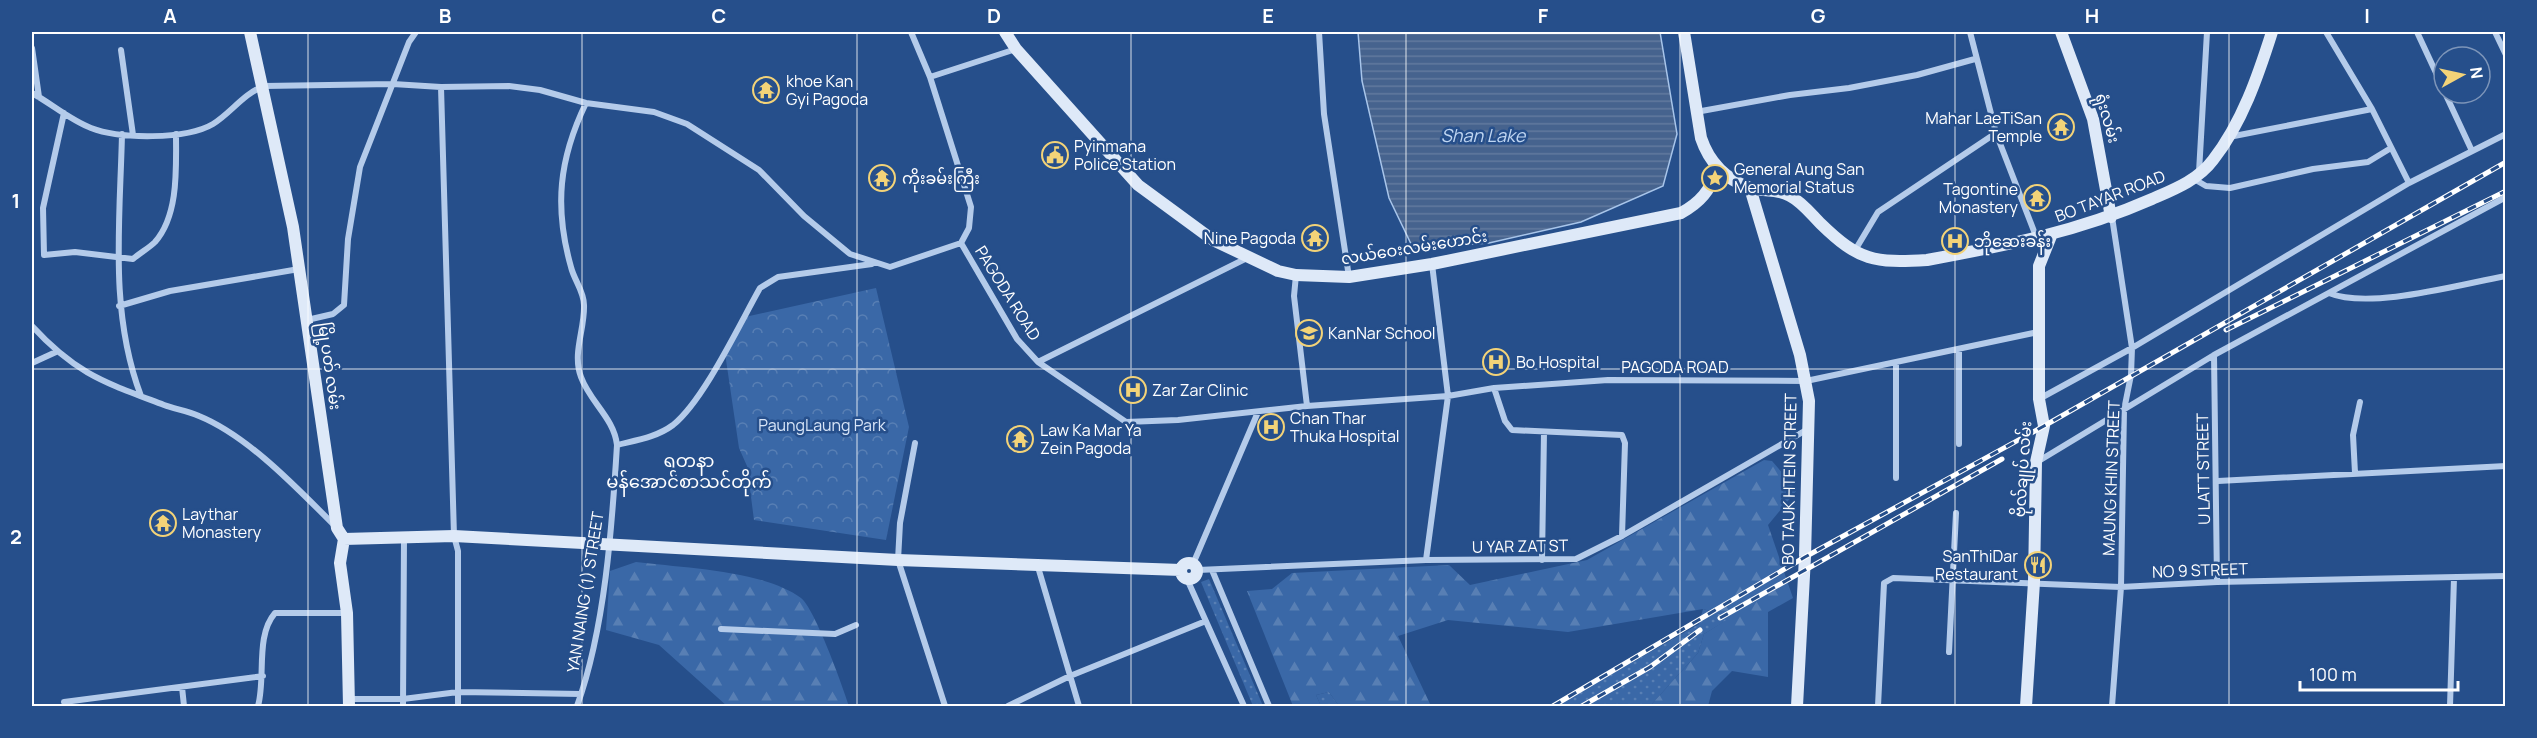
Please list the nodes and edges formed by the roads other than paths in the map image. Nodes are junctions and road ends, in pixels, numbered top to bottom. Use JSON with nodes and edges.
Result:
{"nodes":[{"id":1,"x":250,"y":32,"type":"edge"},
{"id":2,"x":416,"y":32,"type":"edge"},
{"id":3,"x":911,"y":32,"type":"edge"},
{"id":4,"x":1005,"y":32,"type":"edge"},
{"id":5,"x":1319,"y":32,"type":"edge"},
{"id":6,"x":1684,"y":32,"type":"edge"},
{"id":7,"x":1970,"y":32,"type":"edge"},
{"id":8,"x":2061,"y":32,"type":"edge"},
{"id":9,"x":2207,"y":32,"type":"edge"},
{"id":10,"x":2272,"y":32,"type":"edge"},
{"id":11,"x":2326,"y":32,"type":"edge"},
{"id":12,"x":2417,"y":32,"type":"edge"},
{"id":13,"x":2495,"y":32,"type":"edge"},
{"id":14,"x":32,"y":48,"type":"edge"},
{"id":15,"x":1016,"y":48,"type":"junction"},
{"id":16,"x":121,"y":50,"type":"dead end"},
{"id":17,"x":2505,"y":55,"type":"edge"},
{"id":18,"x":1975,"y":59,"type":"junction"},
{"id":19,"x":2432,"y":64,"type":"edge"},
{"id":20,"x":930,"y":77,"type":"junction"},
{"id":21,"x":393,"y":84,"type":"junction"},
{"id":22,"x":264,"y":86,"type":"junction"},
{"id":23,"x":441,"y":87,"type":"junction"},
{"id":24,"x":32,"y":93,"type":"edge"},
{"id":25,"x":39,"y":97,"type":"junction"},
{"id":26,"x":586,"y":103,"type":"junction"},
{"id":27,"x":2451,"y":105,"type":"edge"},
{"id":28,"x":2372,"y":109,"type":"junction"},
{"id":29,"x":1696,"y":112,"type":"junction"},
{"id":30,"x":64,"y":113,"type":"junction"},
{"id":31,"x":1996,"y":133,"type":"junction"},
{"id":32,"x":122,"y":134,"type":"junction"},
{"id":33,"x":176,"y":134,"type":"junction"},
{"id":34,"x":2505,"y":134,"type":"edge"},
{"id":35,"x":133,"y":135,"type":"junction"},
{"id":36,"x":2228,"y":138,"type":"junction"},
{"id":37,"x":2391,"y":148,"type":"junction"},
{"id":38,"x":2472,"y":151,"type":"junction"},
{"id":39,"x":1718,"y":170,"type":"junction"},
{"id":40,"x":2196,"y":177,"type":"junction"},
{"id":41,"x":2409,"y":183,"type":"junction"},
{"id":42,"x":1750,"y":188,"type":"junction"},
{"id":43,"x":2505,"y":197,"type":"edge"},
{"id":44,"x":2111,"y":217,"type":"junction"},
{"id":45,"x":2051,"y":236,"type":"junction"},
{"id":46,"x":2037,"y":239,"type":"junction"},
{"id":47,"x":961,"y":243,"type":"junction"},
{"id":48,"x":1854,"y":253,"type":"junction"},
{"id":49,"x":1247,"y":257,"type":"junction"},
{"id":50,"x":119,"y":258,"type":"junction"},
{"id":51,"x":873,"y":264,"type":"junction"},
{"id":52,"x":1432,"y":264,"type":"junction"},
{"id":53,"x":299,"y":269,"type":"junction"},
{"id":54,"x":1296,"y":275,"type":"junction"},
{"id":55,"x":2505,"y":276,"type":"edge"},
{"id":56,"x":1349,"y":277,"type":"junction"},
{"id":57,"x":2329,"y":293,"type":"junction"},
{"id":58,"x":119,"y":306,"type":"junction"},
{"id":59,"x":307,"y":320,"type":"junction"},
{"id":60,"x":32,"y":326,"type":"edge"},
{"id":61,"x":2038,"y":332,"type":"junction"},
{"id":62,"x":2132,"y":348,"type":"junction"},
{"id":63,"x":1959,"y":349,"type":"junction"},
{"id":64,"x":56,"y":352,"type":"junction"},
{"id":65,"x":2214,"y":355,"type":"junction"},
{"id":66,"x":1038,"y":362,"type":"junction"},
{"id":67,"x":32,"y":363,"type":"edge"},
{"id":68,"x":1896,"y":363,"type":"junction"},
{"id":69,"x":1806,"y":381,"type":"junction"},
{"id":70,"x":1494,"y":388,"type":"junction"},
{"id":71,"x":141,"y":396,"type":"junction"},
{"id":72,"x":1448,"y":396,"type":"junction"},
{"id":73,"x":2039,"y":399,"type":"junction"},
{"id":74,"x":2360,"y":402,"type":"dead end"},
{"id":75,"x":1307,"y":406,"type":"junction"},
{"id":76,"x":2124,"y":410,"type":"junction"},
{"id":77,"x":1258,"y":412,"type":"junction"},
{"id":78,"x":1809,"y":428,"type":"junction"},
{"id":79,"x":1544,"y":432,"type":"junction"},
{"id":80,"x":915,"y":443,"type":"dead end"},
{"id":81,"x":1959,"y":444,"type":"dead end"},
{"id":82,"x":617,"y":445,"type":"junction"},
{"id":83,"x":2036,"y":462,"type":"junction"},
{"id":84,"x":2505,"y":466,"type":"edge"},
{"id":85,"x":2355,"y":472,"type":"junction"},
{"id":86,"x":1896,"y":478,"type":"dead end"},
{"id":87,"x":2218,"y":481,"type":"junction"},
{"id":88,"x":1956,"y":513,"type":"dead end"},
{"id":89,"x":337,"y":528,"type":"junction"},
{"id":90,"x":454,"y":536,"type":"junction"},
{"id":91,"x":1622,"y":536,"type":"junction"},
{"id":92,"x":404,"y":538,"type":"junction"},
{"id":93,"x":344,"y":539,"type":"junction"},
{"id":94,"x":609,"y":544,"type":"junction"},
{"id":95,"x":898,"y":560,"type":"junction"},
{"id":96,"x":1426,"y":560,"type":"junction"},
{"id":97,"x":1542,"y":560,"type":"junction"},
{"id":98,"x":1038,"y":567,"type":"junction"},
{"id":99,"x":1195,"y":567,"type":"junction"},
{"id":100,"x":1212,"y":570,"type":"junction"},
{"id":101,"x":1184,"y":574,"type":"junction"},
{"id":102,"x":2505,"y":576,"type":"edge"},
{"id":103,"x":2454,"y":579,"type":"junction"},
{"id":104,"x":1953,"y":580,"type":"junction"},
{"id":105,"x":2034,"y":582,"type":"junction"},
{"id":106,"x":2217,"y":582,"type":"junction"},
{"id":107,"x":2121,"y":587,"type":"junction"},
{"id":108,"x":347,"y":613,"type":"junction"},
{"id":109,"x":1206,"y":621,"type":"junction"},
{"id":110,"x":856,"y":625,"type":"dead end"},
{"id":111,"x":721,"y":629,"type":"dead end"},
{"id":112,"x":1949,"y":652,"type":"dead end"},
{"id":113,"x":263,"y":676,"type":"junction"},
{"id":114,"x":1070,"y":676,"type":"junction"},
{"id":115,"x":182,"y":687,"type":"junction"},
{"id":116,"x":458,"y":692,"type":"junction"},
{"id":117,"x":581,"y":694,"type":"junction"},
{"id":118,"x":403,"y":699,"type":"junction"},
{"id":119,"x":64,"y":702,"type":"dead end"},
{"id":120,"x":349,"y":703,"type":"edge"},
{"id":121,"x":184,"y":706,"type":"edge"},
{"id":122,"x":258,"y":706,"type":"edge"},
{"id":123,"x":403,"y":706,"type":"edge"},
{"id":124,"x":458,"y":706,"type":"edge"},
{"id":125,"x":577,"y":706,"type":"edge"},
{"id":126,"x":945,"y":706,"type":"edge"},
{"id":127,"x":1008,"y":706,"type":"edge"},
{"id":128,"x":1079,"y":706,"type":"edge"},
{"id":129,"x":1245,"y":706,"type":"edge"},
{"id":130,"x":1269,"y":706,"type":"edge"},
{"id":131,"x":1797,"y":706,"type":"edge"},
{"id":132,"x":1878,"y":706,"type":"edge"},
{"id":133,"x":2026,"y":706,"type":"edge"},
{"id":134,"x":2112,"y":706,"type":"edge"},
{"id":135,"x":2450,"y":706,"type":"edge"}],
"edges":[{"from":1,"to":22,"type":"street","name":"မြို့ပတ် လမ်း"},
{"from":2,"to":21,"type":"street"},
{"from":3,"to":20,"type":"street","name":"PAGODA ROAD"},
{"from":4,"to":15,"type":"street","name":"လယ်ဝေးလမ်းဟောင်း"},
{"from":5,"to":56,"type":"street"},
{"from":6,"to":29,"type":"street"},
{"from":7,"to":18,"type":"street"},
{"from":8,"to":44,"type":"street","name":"ရုံးလမ်း"},
{"from":9,"to":40,"type":"street"},
{"from":10,"to":36,"type":"street","name":"BO TAYAR ROAD"},
{"from":11,"to":28,"type":"street"},
{"from":12,"to":19,"type":"street"},
{"from":13,"to":17,"type":"street"},
{"from":14,"to":25,"type":"street"},
{"from":15,"to":20,"type":"street"},
{"from":15,"to":49,"type":"street","name":"လယ်ဝေးလမ်းဟောင်း"},
{"from":16,"to":35,"type":"street"},
{"from":18,"to":29,"type":"street"},
{"from":18,"to":31,"type":"street"},
{"from":20,"to":47,"type":"street","name":"PAGODA ROAD"},
{"from":21,"to":22,"type":"street"},
{"from":21,"to":23,"type":"street"},
{"from":21,"to":59,"type":"street"},
{"from":22,"to":33,"type":"street"},
{"from":22,"to":53,"type":"street","name":"မြို့ပတ် လမ်း"},
{"from":23,"to":26,"type":"street"},
{"from":23,"to":90,"type":"street"},
{"from":24,"to":25,"type":"street"},
{"from":25,"to":30,"type":"street"},
{"from":26,"to":51,"type":"street"},
{"from":26,"to":82,"type":"street","name":"YAN NAING (1) STREET"},
{"from":27,"to":38,"type":"street"},
{"from":28,"to":36,"type":"street"},
{"from":28,"to":37,"type":"street"},
{"from":29,"to":39,"type":"street"},
{"from":30,"to":32,"type":"street"},
{"from":30,"to":50,"type":"street"},
{"from":31,"to":46,"type":"street"},
{"from":31,"to":48,"type":"street"},
{"from":32,"to":35,"type":"street"},
{"from":32,"to":50,"type":"street"},
{"from":33,"to":35,"type":"street"},
{"from":33,"to":50,"type":"street"},
{"from":34,"to":38,"type":"street"},
{"from":36,"to":40,"type":"street","name":"BO TAYAR ROAD"},
{"from":37,"to":40,"type":"street"},
{"from":37,"to":41,"type":"street"},
{"from":38,"to":41,"type":"street"},
{"from":39,"to":42,"type":"street"},
{"from":39,"to":52,"type":"street","name":"လယ်ဝေးလမ်းဟောင်း"},
{"from":40,"to":44,"type":"street","name":"BO TAYAR ROAD"},
{"from":41,"to":62,"type":"street"},
{"from":42,"to":48,"type":"street","name":"BO TAYAR ROAD"},
{"from":42,"to":69,"type":"street","name":"BO TAUK HTEIN STREET"},
{"from":43,"to":57,"type":"street"},
{"from":44,"to":45,"type":"street","name":"BO TAYAR ROAD"},
{"from":44,"to":62,"type":"street","name":"MAUNG KHIN STREET"},
{"from":45,"to":46,"type":"street","name":"BO TAYAR ROAD"},
{"from":45,"to":61,"type":"street","name":"ဗိုလ်ချုပ် လမ်း"},
{"from":46,"to":48,"type":"street","name":"BO TAYAR ROAD"},
{"from":47,"to":51,"type":"street"},
{"from":47,"to":66,"type":"street","name":"PAGODA ROAD"},
{"from":49,"to":54,"type":"street","name":"လယ်ဝေးလမ်းဟောင်း"},
{"from":49,"to":66,"type":"street"},
{"from":50,"to":58,"type":"street"},
{"from":51,"to":82,"type":"street"},
{"from":52,"to":56,"type":"street","name":"လယ်ဝေးလမ်းဟောင်း"},
{"from":52,"to":72,"type":"street"},
{"from":53,"to":58,"type":"street"},
{"from":53,"to":59,"type":"street","name":"မြို့ပတ် လမ်း"},
{"from":54,"to":56,"type":"street","name":"လယ်ဝေးလမ်းဟောင်း"},
{"from":54,"to":75,"type":"street"},
{"from":55,"to":57,"type":"street"},
{"from":57,"to":65,"type":"street"},
{"from":58,"to":71,"type":"street"},
{"from":59,"to":89,"type":"street","name":"မြို့ပတ် လမ်း"},
{"from":60,"to":64,"type":"street"},
{"from":61,"to":63,"type":"street","name":"PAGODA ROAD"},
{"from":61,"to":73,"type":"street","name":"ဗိုလ်ချုပ် လမ်း"},
{"from":62,"to":73,"type":"street"},
{"from":62,"to":76,"type":"street","name":"MAUNG KHIN STREET"},
{"from":63,"to":68,"type":"street","name":"PAGODA ROAD"},
{"from":63,"to":81,"type":"street"},
{"from":64,"to":67,"type":"street"},
{"from":64,"to":71,"type":"street"},
{"from":65,"to":76,"type":"street"},
{"from":65,"to":87,"type":"street","name":"U LATT STREET"},
{"from":66,"to":77,"type":"street","name":"PAGODA ROAD"},
{"from":68,"to":69,"type":"street","name":"PAGODA ROAD"},
{"from":68,"to":86,"type":"street"},
{"from":69,"to":70,"type":"street","name":"PAGODA ROAD"},
{"from":69,"to":78,"type":"street","name":"BO TAUK HTEIN STREET"},
{"from":70,"to":72,"type":"street","name":"PAGODA ROAD"},
{"from":70,"to":79,"type":"street"},
{"from":71,"to":89,"type":"street"},
{"from":72,"to":75,"type":"street","name":"PAGODA ROAD"},
{"from":72,"to":96,"type":"street"},
{"from":73,"to":83,"type":"street","name":"ဗိုလ်ချုပ် လမ်း"},
{"from":74,"to":85,"type":"street"},
{"from":75,"to":77,"type":"street","name":"PAGODA ROAD"},
{"from":76,"to":83,"type":"street"},
{"from":76,"to":107,"type":"street","name":"MAUNG KHIN STREET"},
{"from":77,"to":99,"type":"street"},
{"from":78,"to":91,"type":"street","name":"U YAR ZAT ST"},
{"from":78,"to":131,"type":"street","name":"BO TAUK HTEIN STREET"},
{"from":79,"to":91,"type":"street"},
{"from":79,"to":97,"type":"street"},
{"from":80,"to":95,"type":"street"},
{"from":82,"to":94,"type":"street","name":"YAN NAING (1) STREET"},
{"from":83,"to":105,"type":"street","name":"ဗိုလ်ချုပ် လမ်း"},
{"from":84,"to":85,"type":"street"},
{"from":85,"to":87,"type":"street"},
{"from":87,"to":106,"type":"street","name":"U LATT STREET"},
{"from":88,"to":104,"type":"street"},
{"from":89,"to":93,"type":"street","name":"မြို့ပတ် လမ်း"},
{"from":90,"to":92,"type":"street"},
{"from":90,"to":94,"type":"street"},
{"from":90,"to":116,"type":"street"},
{"from":91,"to":97,"type":"street","name":"U YAR ZAT ST"},
{"from":92,"to":93,"type":"street"},
{"from":92,"to":118,"type":"street"},
{"from":93,"to":108,"type":"street"},
{"from":94,"to":95,"type":"street"},
{"from":94,"to":117,"type":"street","name":"YAN NAING (1) STREET"},
{"from":95,"to":98,"type":"street"},
{"from":95,"to":126,"type":"street"},
{"from":96,"to":97,"type":"street","name":"U YAR ZAT ST"},
{"from":96,"to":100,"type":"street","name":"U YAR ZAT ST"},
{"from":98,"to":101,"type":"street"},
{"from":98,"to":114,"type":"street"},
{"from":99,"to":100,"type":"street","name":"U YAR ZAT ST"},
{"from":99,"to":101,"type":"street"},
{"from":100,"to":130,"type":"street"},
{"from":101,"to":109,"type":"street"},
{"from":102,"to":103,"type":"street","name":"NO 9 STREET"},
{"from":103,"to":106,"type":"street","name":"NO 9 STREET"},
{"from":103,"to":135,"type":"street"},
{"from":104,"to":105,"type":"street","name":"NO 9 STREET"},
{"from":104,"to":112,"type":"street"},
{"from":104,"to":132,"type":"street","name":"NO 9 STREET"},
{"from":105,"to":107,"type":"street","name":"NO 9 STREET"},
{"from":105,"to":133,"type":"street","name":"ဗိုလ်ချုပ် လမ်း"},
{"from":106,"to":107,"type":"street","name":"NO 9 STREET"},
{"from":107,"to":134,"type":"street","name":"MAUNG KHIN STREET"},
{"from":108,"to":113,"type":"street"},
{"from":108,"to":120,"type":"street"},
{"from":109,"to":114,"type":"street"},
{"from":109,"to":129,"type":"street"},
{"from":110,"to":111,"type":"street"},
{"from":113,"to":115,"type":"street"},
{"from":113,"to":122,"type":"street"},
{"from":114,"to":127,"type":"street"},
{"from":114,"to":128,"type":"street"},
{"from":115,"to":119,"type":"street"},
{"from":115,"to":121,"type":"street"},
{"from":116,"to":117,"type":"street"},
{"from":116,"to":118,"type":"street"},
{"from":116,"to":124,"type":"street"},
{"from":117,"to":125,"type":"street","name":"YAN NAING (1) STREET"},
{"from":118,"to":120,"type":"street"},
{"from":118,"to":123,"type":"street"}]}
